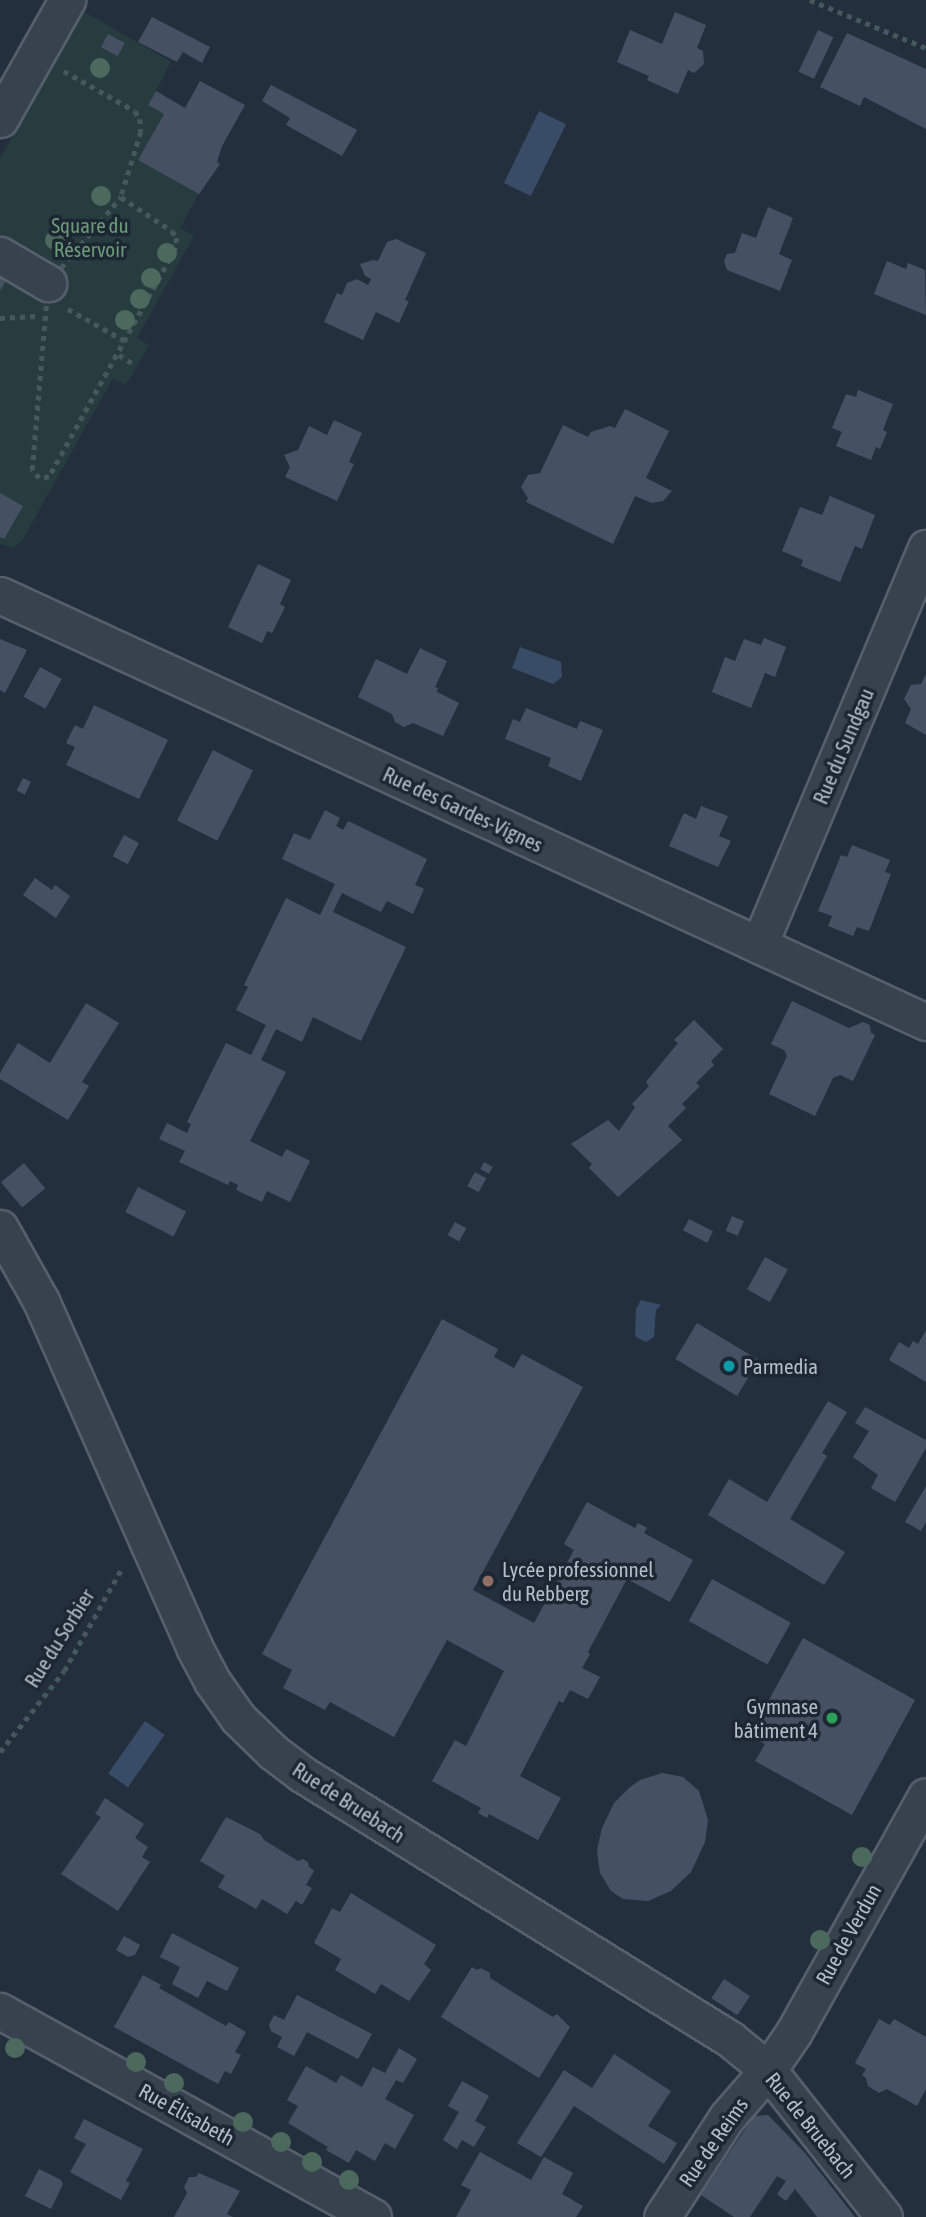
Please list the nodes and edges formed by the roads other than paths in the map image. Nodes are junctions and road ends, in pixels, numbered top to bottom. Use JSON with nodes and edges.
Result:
{"nodes":[{"id":1,"x":67,"y":0,"type":"edge"},
{"id":2,"x":0,"y":119,"type":"edge"},
{"id":3,"x":0,"y":255,"type":"edge"},
{"id":4,"x":46,"y":298,"type":"road end"},
{"id":5,"x":926,"y":548,"type":"edge"},
{"id":6,"x":0,"y":595,"type":"edge"},
{"id":7,"x":759,"y":945,"type":"junction"},
{"id":8,"x":926,"y":1022,"type":"edge"},
{"id":9,"x":0,"y":1228,"type":"edge"},
{"id":10,"x":926,"y":1796,"type":"edge"},
{"id":11,"x":0,"y":2011,"type":"edge"},
{"id":12,"x":768,"y":2070,"type":"junction"},
{"id":13,"x":373,"y":2217,"type":"edge"},
{"id":14,"x":662,"y":2217,"type":"edge"},
{"id":15,"x":884,"y":2217,"type":"edge"}],
"edges":[{"from":1,"to":2,"type":"street"},
{"from":3,"to":4,"type":"street"},
{"from":5,"to":7,"type":"street","name":"Rue du Sundgau"},
{"from":6,"to":7,"type":"street","name":"Rue des Gardes-Vignes"},
{"from":7,"to":8,"type":"street","name":"Rue des Gardes-Vignes"},
{"from":9,"to":12,"type":"street","name":"Rue de Bruebach"},
{"from":10,"to":12,"type":"street","name":"Rue de Verdun"},
{"from":11,"to":13,"type":"street","name":"Rue Élisabeth"},
{"from":12,"to":14,"type":"street","name":"Rue de Reims"},
{"from":12,"to":15,"type":"street","name":"Rue de Bruebach"}]}
